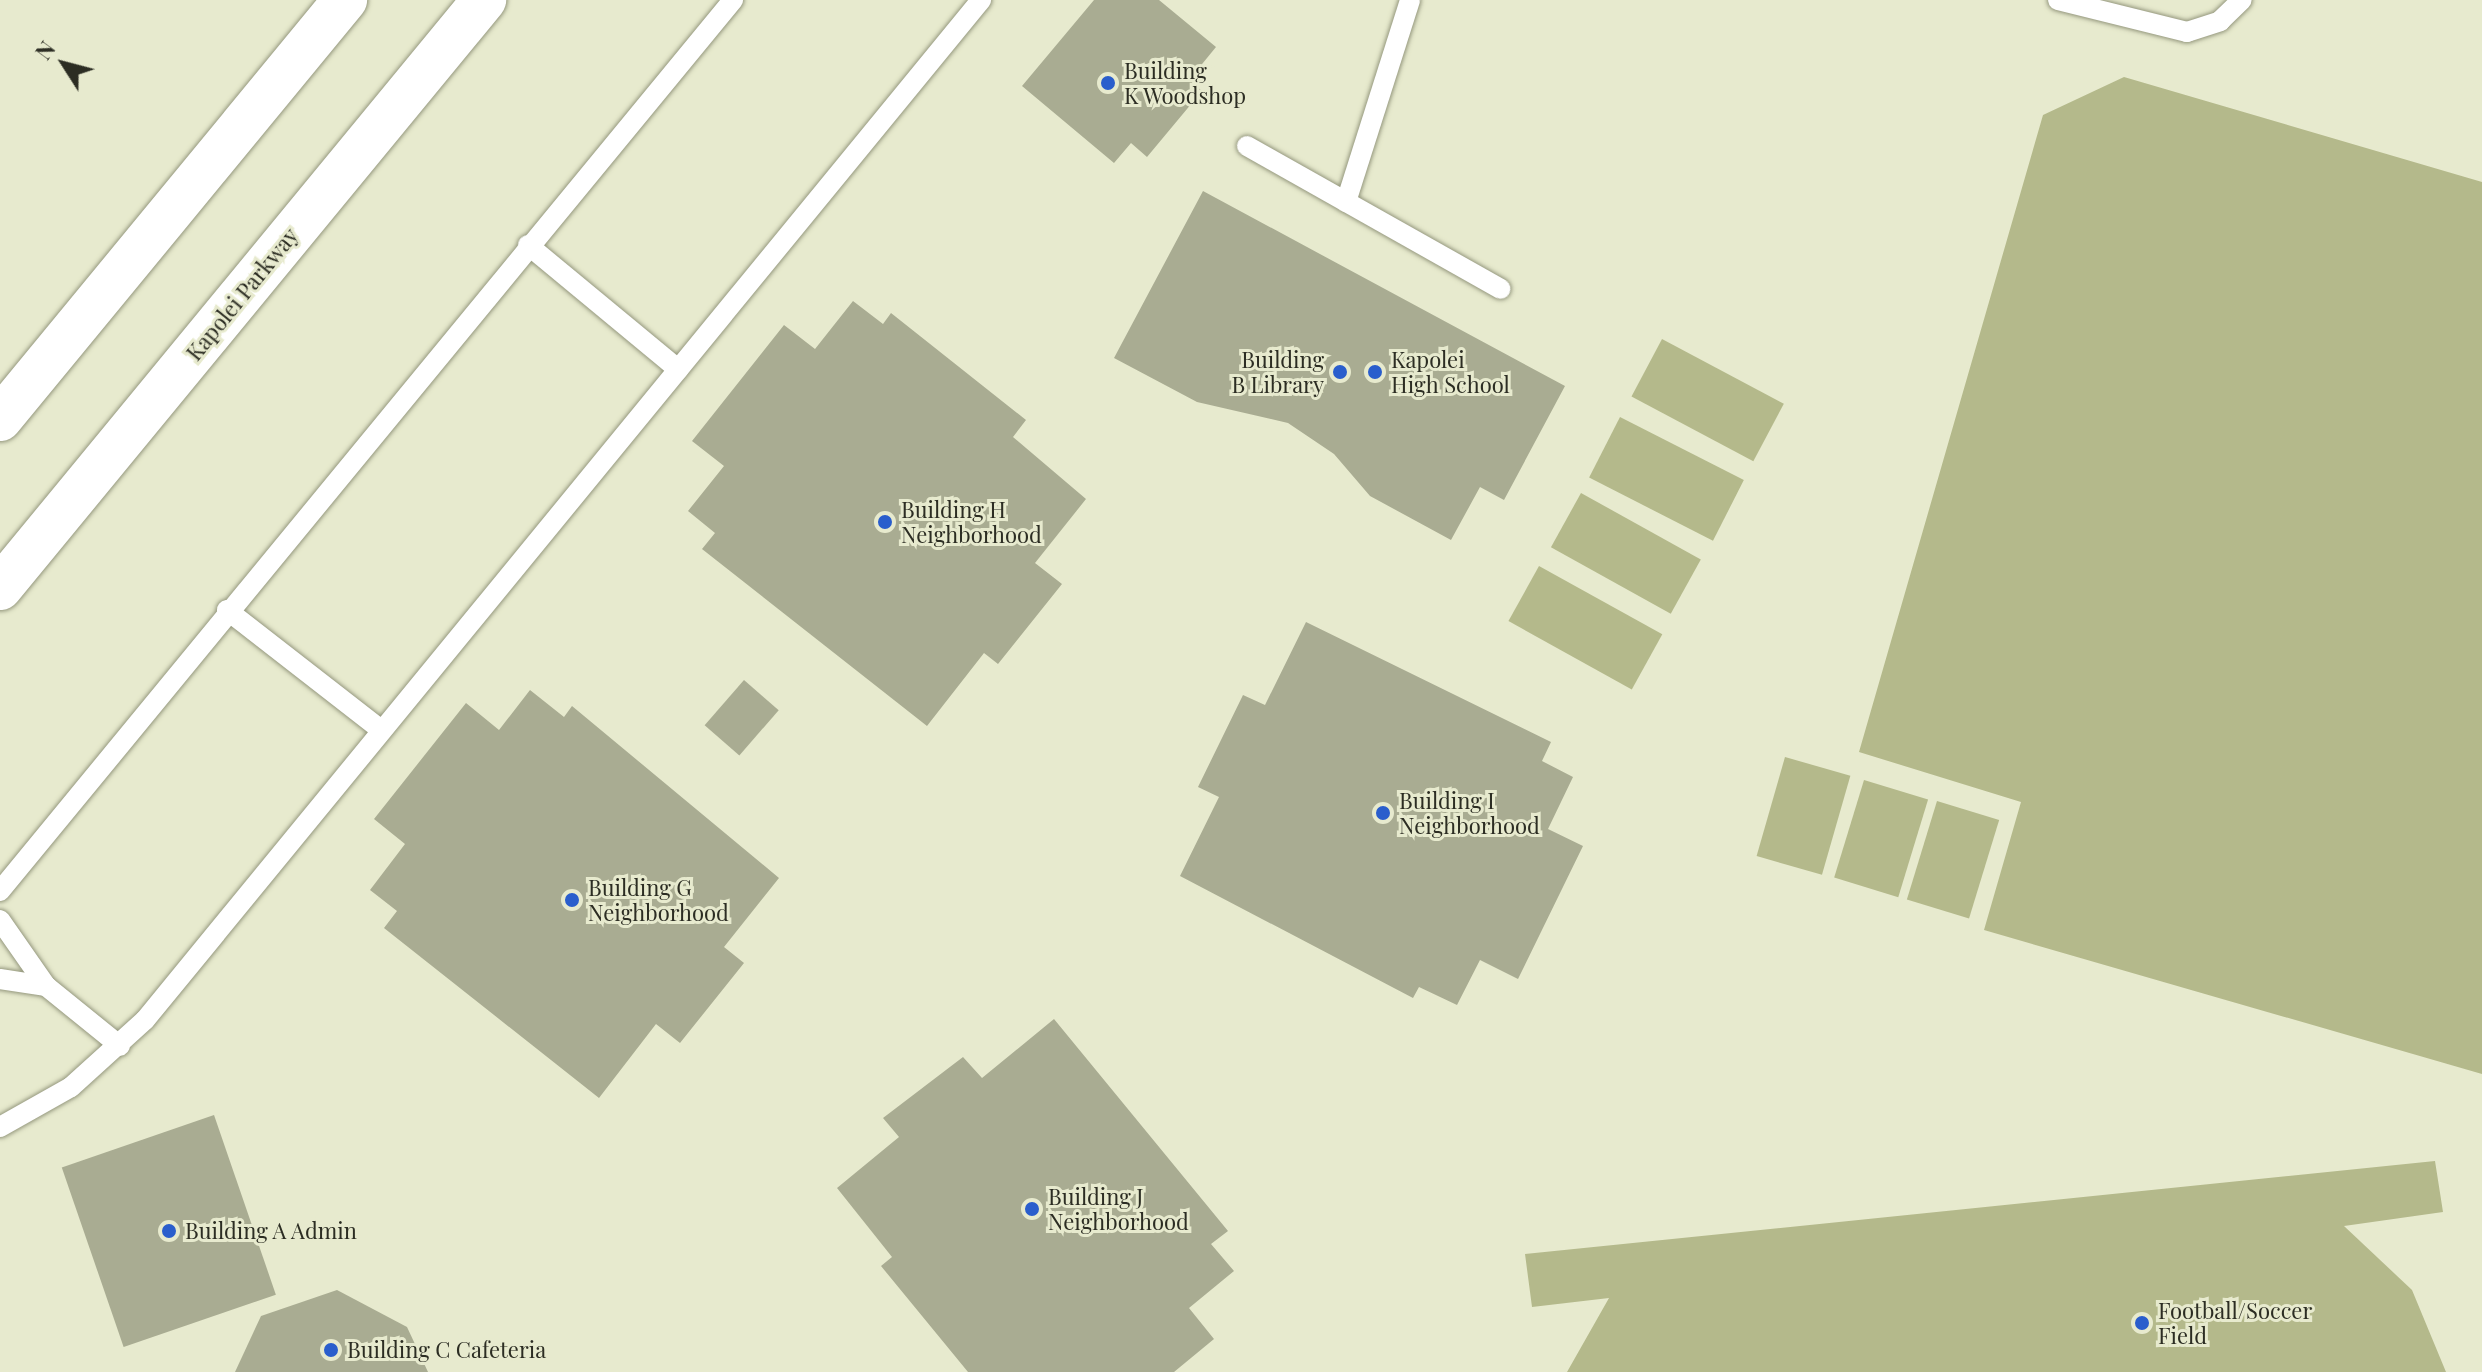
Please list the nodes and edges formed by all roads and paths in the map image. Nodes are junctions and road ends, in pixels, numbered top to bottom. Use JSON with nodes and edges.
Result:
{"nodes":[{"id":1,"x":345,"y":0,"type":"edge"},
{"id":2,"x":484,"y":0,"type":"edge"},
{"id":3,"x":733,"y":0,"type":"edge"},
{"id":4,"x":981,"y":0,"type":"edge"},
{"id":5,"x":1410,"y":0,"type":"edge"},
{"id":6,"x":2058,"y":0,"type":"edge"},
{"id":7,"x":2242,"y":0,"type":"edge"},
{"id":8,"x":1247,"y":146,"type":"dead end"},
{"id":9,"x":1346,"y":202,"type":"junction"},
{"id":10,"x":528,"y":245,"type":"junction"},
{"id":11,"x":1501,"y":289,"type":"dead end"},
{"id":12,"x":678,"y":369,"type":"junction"},
{"id":13,"x":0,"y":419,"type":"edge"},
{"id":14,"x":0,"y":588,"type":"edge"},
{"id":15,"x":227,"y":610,"type":"junction"},
{"id":16,"x":380,"y":729,"type":"junction"},
{"id":17,"x":0,"y":891,"type":"edge"},
{"id":18,"x":0,"y":920,"type":"edge"},
{"id":19,"x":0,"y":979,"type":"edge"},
{"id":20,"x":46,"y":986,"type":"junction"},
{"id":21,"x":120,"y":1046,"type":"junction"},
{"id":22,"x":0,"y":1127,"type":"edge"}],
"edges":[{"from":1,"to":13,"type":"main road"},
{"from":2,"to":14,"type":"main road","name":"Kapolei Parkway"},
{"from":3,"to":10,"type":"lane"},
{"from":4,"to":12,"type":"lane"},
{"from":5,"to":9,"type":"lane"},
{"from":6,"to":7,"type":"lane"},
{"from":8,"to":9,"type":"lane"},
{"from":9,"to":11,"type":"lane"},
{"from":10,"to":12,"type":"lane"},
{"from":10,"to":15,"type":"lane"},
{"from":12,"to":16,"type":"lane"},
{"from":15,"to":16,"type":"lane"},
{"from":15,"to":17,"type":"lane"},
{"from":16,"to":21,"type":"lane"},
{"from":18,"to":20,"type":"lane"},
{"from":19,"to":20,"type":"lane"},
{"from":20,"to":21,"type":"lane"},
{"from":21,"to":22,"type":"lane"}]}
